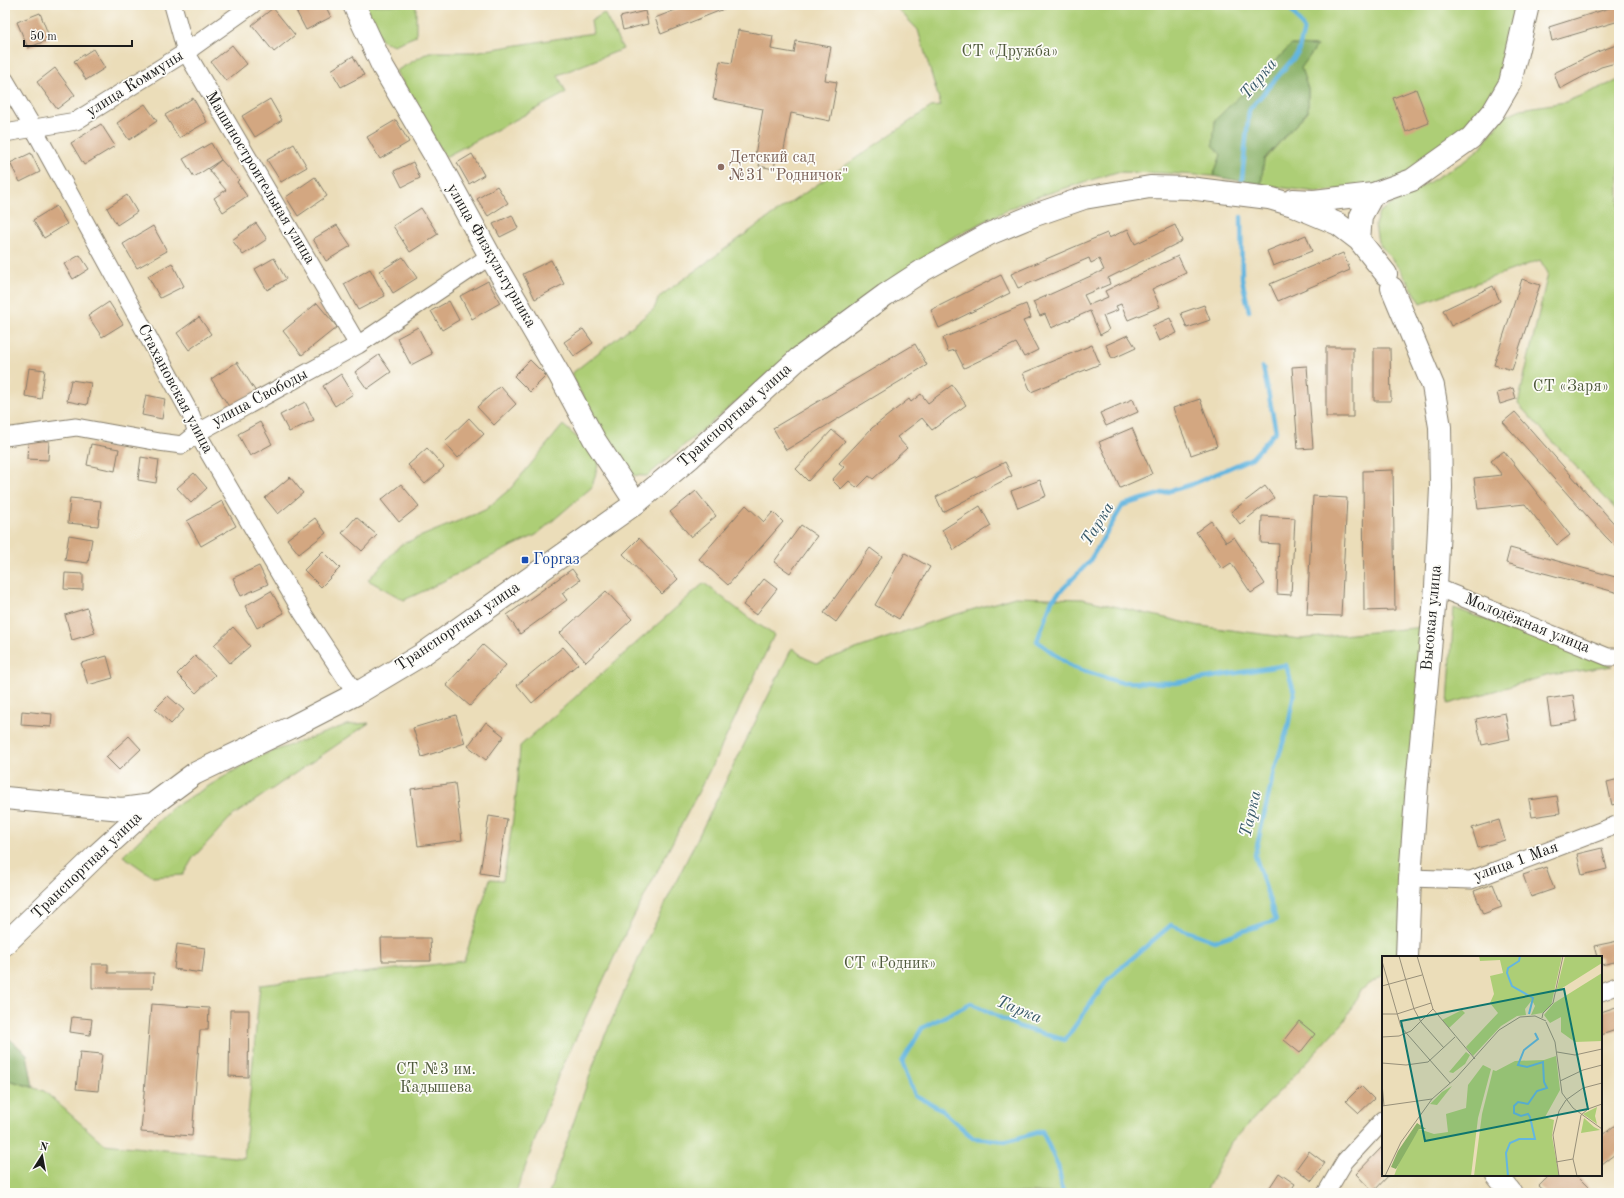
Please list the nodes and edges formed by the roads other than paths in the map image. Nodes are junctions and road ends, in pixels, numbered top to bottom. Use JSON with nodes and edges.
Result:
{"nodes":[{"id":1,"x":172,"y":5,"type":"edge"},
{"id":2,"x":252,"y":5,"type":"edge"},
{"id":3,"x":354,"y":5,"type":"edge"},
{"id":4,"x":1528,"y":5,"type":"edge"},
{"id":5,"x":186,"y":52,"type":"junction"},
{"id":6,"x":5,"y":80,"type":"edge"},
{"id":7,"x":34,"y":129,"type":"junction"},
{"id":8,"x":5,"y":133,"type":"edge"},
{"id":9,"x":1373,"y":194,"type":"junction"},
{"id":10,"x":1269,"y":198,"type":"junction"},
{"id":11,"x":1359,"y":240,"type":"junction"},
{"id":12,"x":490,"y":256,"type":"junction"},
{"id":13,"x":358,"y":345,"type":"junction"},
{"id":14,"x":196,"y":433,"type":"junction"},
{"id":15,"x":5,"y":436,"type":"edge"},
{"id":16,"x":636,"y":503,"type":"junction"},
{"id":17,"x":1436,"y":587,"type":"junction"},
{"id":18,"x":1619,"y":657,"type":"edge"},
{"id":19,"x":356,"y":694,"type":"junction"},
{"id":20,"x":5,"y":798,"type":"edge"},
{"id":21,"x":152,"y":804,"type":"junction"},
{"id":22,"x":1619,"y":824,"type":"edge"},
{"id":23,"x":1410,"y":878,"type":"junction"},
{"id":24,"x":5,"y":944,"type":"edge"},
{"id":25,"x":1408,"y":956,"type":"edge"},
{"id":26,"x":1619,"y":985,"type":"edge"},
{"id":27,"x":1602,"y":992,"type":"edge"},
{"id":28,"x":1382,"y":1121,"type":"edge"},
{"id":29,"x":1498,"y":1176,"type":"edge"},
{"id":30,"x":1326,"y":1193,"type":"edge"},
{"id":31,"x":1511,"y":1193,"type":"edge"}],
"edges":[{"from":1,"to":5,"type":"street","name":"Машиностроительная улица"},
{"from":2,"to":5,"type":"street","name":"улица Коммуны"},
{"from":3,"to":12,"type":"street","name":"улица Физкультурника"},
{"from":4,"to":9,"type":"street"},
{"from":5,"to":7,"type":"street","name":"улица Коммуны"},
{"from":5,"to":13,"type":"street","name":"Машиностроительная улица"},
{"from":6,"to":7,"type":"street","name":"Стахановская улица"},
{"from":7,"to":8,"type":"street","name":"улица Коммуны"},
{"from":7,"to":14,"type":"street","name":"Стахановская улица"},
{"from":9,"to":10,"type":"street"},
{"from":9,"to":11,"type":"street"},
{"from":10,"to":11,"type":"street","name":"Транспортная улица"},
{"from":10,"to":16,"type":"street","name":"Транспортная улица"},
{"from":11,"to":17,"type":"street","name":"Высокая улица"},
{"from":12,"to":13,"type":"street","name":"улица Свободы"},
{"from":12,"to":16,"type":"street","name":"улица Физкультурника"},
{"from":13,"to":14,"type":"street","name":"улица Свободы"},
{"from":14,"to":15,"type":"street","name":"улица Свободы"},
{"from":14,"to":19,"type":"street","name":"Стахановская улица"},
{"from":16,"to":19,"type":"street","name":"Транспортная улица"},
{"from":17,"to":18,"type":"street","name":"Молодёжная улица"},
{"from":17,"to":23,"type":"street","name":"Высокая улица"},
{"from":19,"to":21,"type":"street","name":"Транспортная улица"},
{"from":20,"to":21,"type":"street","name":"Транспортная улица"},
{"from":21,"to":24,"type":"street","name":"Транспортная улица"},
{"from":22,"to":23,"type":"street","name":"улица 1 Мая"},
{"from":23,"to":25,"type":"street","name":"Высокая улица"},
{"from":26,"to":27,"type":"street"},
{"from":28,"to":30,"type":"street"},
{"from":29,"to":31,"type":"street"}]}
